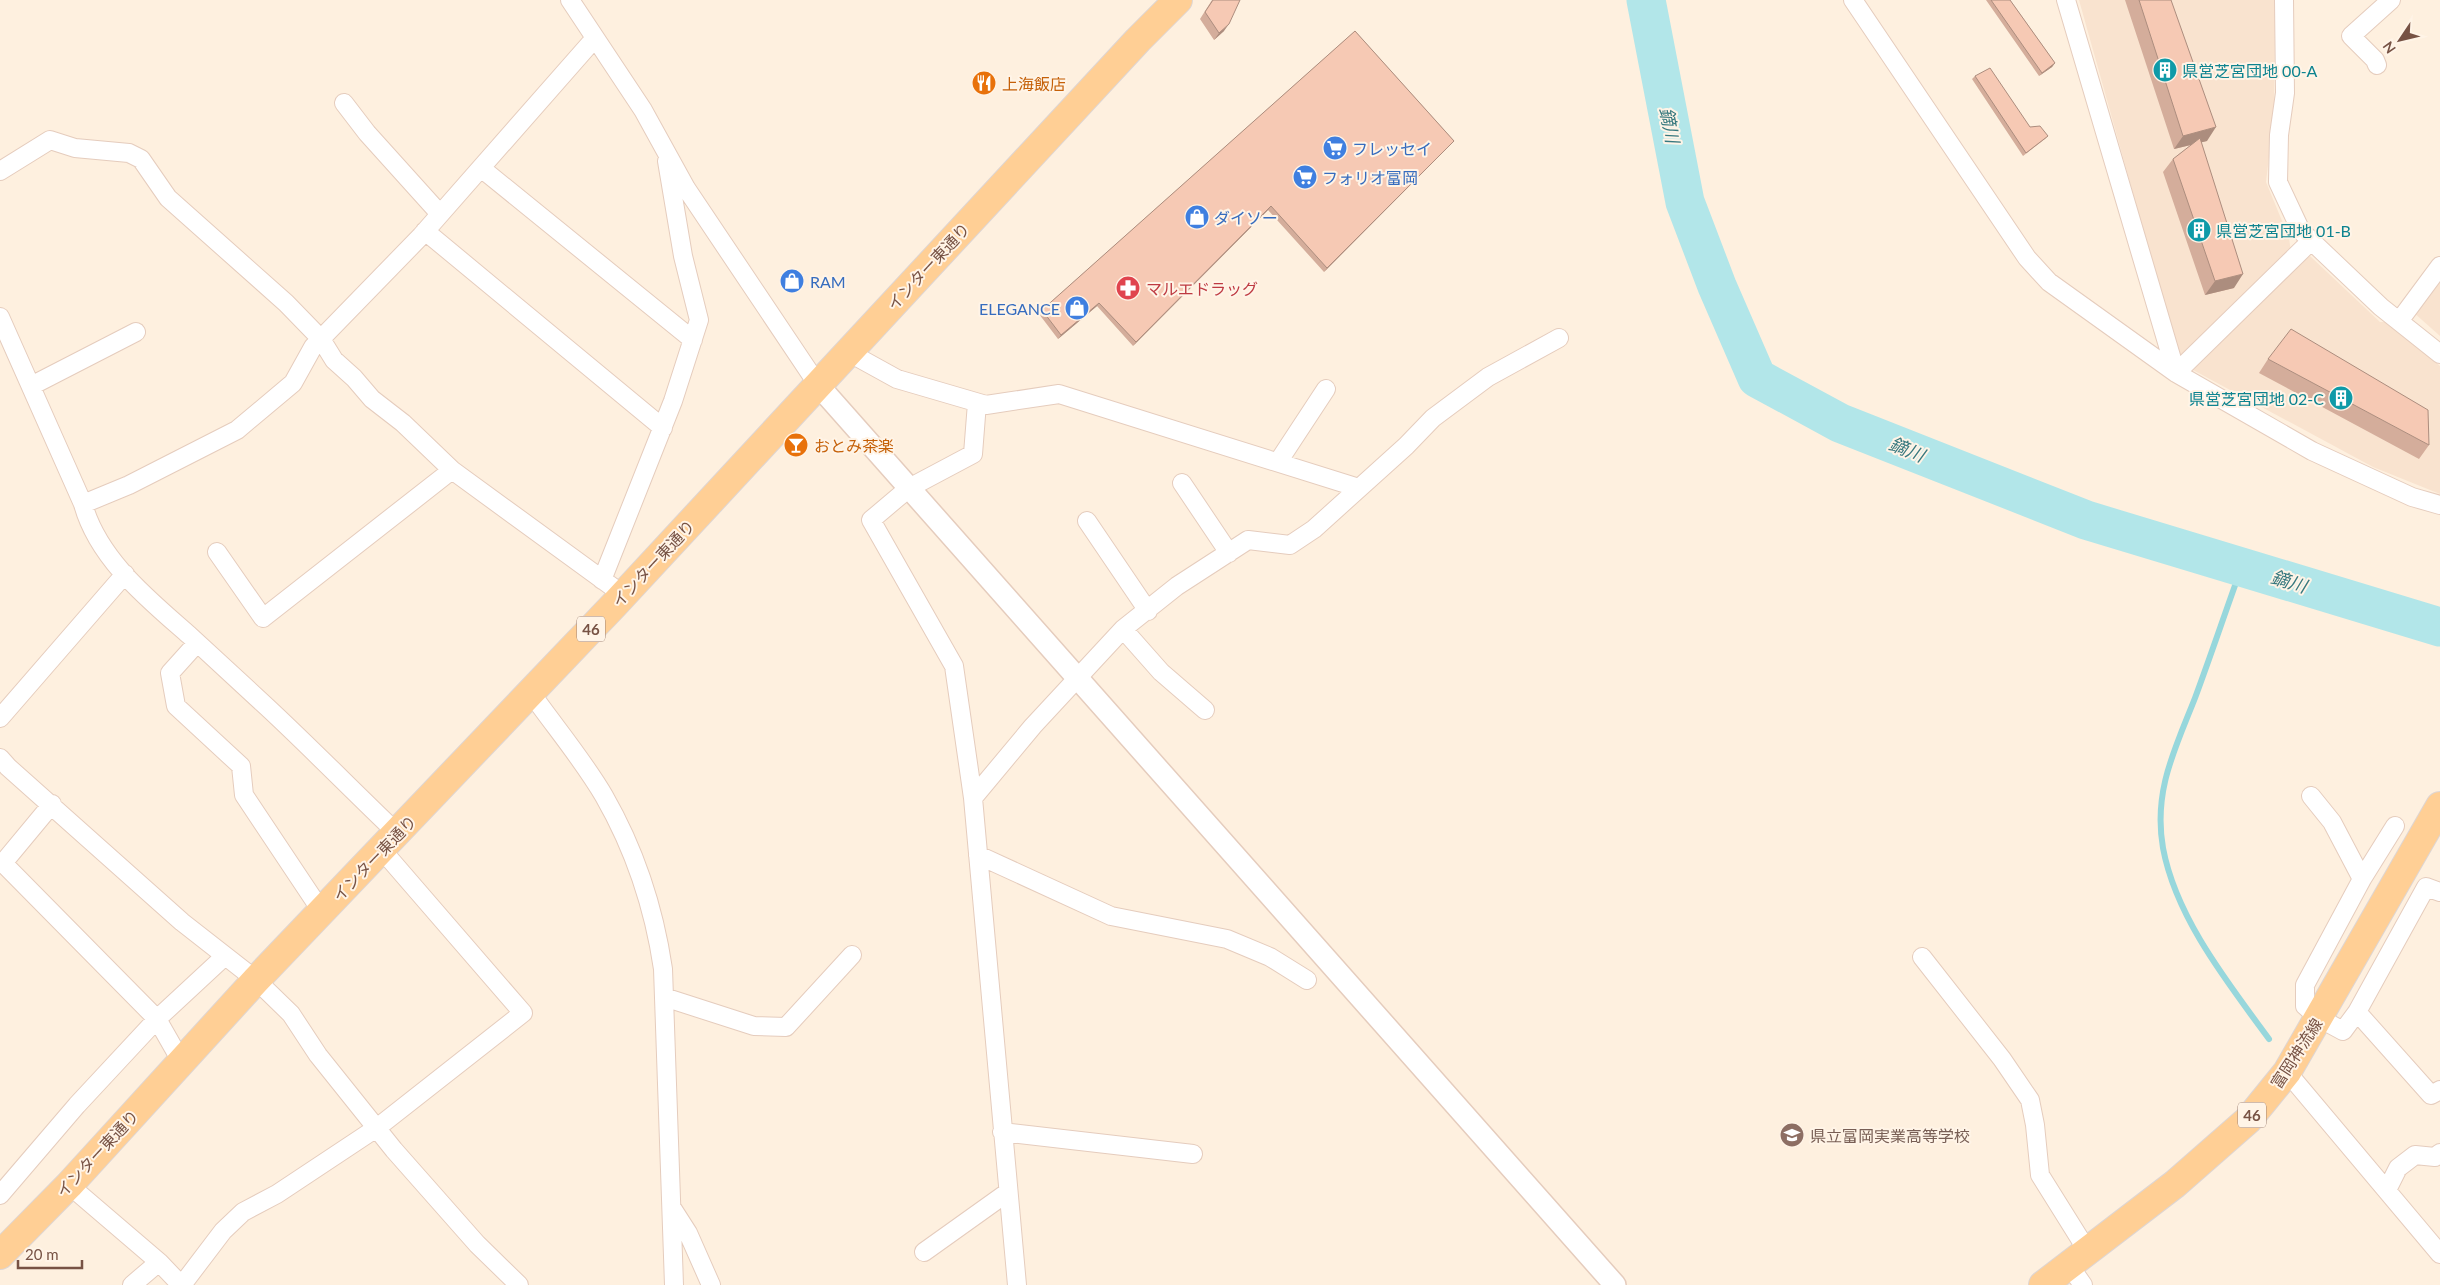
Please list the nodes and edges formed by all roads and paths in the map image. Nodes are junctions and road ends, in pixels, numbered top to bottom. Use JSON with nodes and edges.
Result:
{"nodes":[{"id":1,"x":570,"y":0,"type":"edge"},
{"id":2,"x":1178,"y":0,"type":"edge"},
{"id":3,"x":1853,"y":0,"type":"edge"},
{"id":4,"x":2066,"y":0,"type":"edge"},
{"id":5,"x":2284,"y":0,"type":"edge"},
{"id":6,"x":2391,"y":0,"type":"edge"},
{"id":7,"x":595,"y":38,"type":"junction"},
{"id":8,"x":2376,"y":65,"type":"dead end"},
{"id":9,"x":344,"y":103,"type":"dead end"},
{"id":10,"x":665,"y":149,"type":"junction"},
{"id":11,"x":481,"y":168,"type":"junction"},
{"id":12,"x":0,"y":171,"type":"edge"},
{"id":13,"x":440,"y":214,"type":"junction"},
{"id":14,"x":425,"y":231,"type":"junction"},
{"id":15,"x":2311,"y":241,"type":"junction"},
{"id":16,"x":2440,"y":266,"type":"edge"},
{"id":17,"x":0,"y":317,"type":"edge"},
{"id":18,"x":2400,"y":320,"type":"junction"},
{"id":19,"x":136,"y":332,"type":"dead end"},
{"id":20,"x":1559,"y":338,"type":"dead end"},
{"id":21,"x":321,"y":339,"type":"junction"},
{"id":22,"x":693,"y":340,"type":"junction"},
{"id":23,"x":848,"y":352,"type":"junction"},
{"id":24,"x":2440,"y":354,"type":"edge"},
{"id":25,"x":2176,"y":373,"type":"junction"},
{"id":26,"x":818,"y":385,"type":"junction"},
{"id":27,"x":31,"y":386,"type":"junction"},
{"id":28,"x":1326,"y":389,"type":"dead end"},
{"id":29,"x":977,"y":403,"type":"junction"},
{"id":30,"x":663,"y":428,"type":"junction"},
{"id":31,"x":1278,"y":462,"type":"junction"},
{"id":32,"x":452,"y":470,"type":"junction"},
{"id":33,"x":1182,"y":483,"type":"dead end"},
{"id":34,"x":909,"y":488,"type":"junction"},
{"id":35,"x":1359,"y":488,"type":"junction"},
{"id":36,"x":83,"y":504,"type":"junction"},
{"id":37,"x":2440,"y":505,"type":"edge"},
{"id":38,"x":1086,"y":521,"type":"dead end"},
{"id":39,"x":217,"y":552,"type":"dead end"},
{"id":40,"x":1229,"y":553,"type":"junction"},
{"id":41,"x":125,"y":574,"type":"junction"},
{"id":42,"x":602,"y":580,"type":"junction"},
{"id":43,"x":614,"y":605,"type":"junction"},
{"id":44,"x":1148,"y":611,"type":"junction"},
{"id":45,"x":1123,"y":629,"type":"junction"},
{"id":46,"x":198,"y":643,"type":"junction"},
{"id":47,"x":1077,"y":677,"type":"junction"},
{"id":48,"x":531,"y":693,"type":"junction"},
{"id":49,"x":1205,"y":710,"type":"dead end"},
{"id":50,"x":0,"y":718,"type":"edge"},
{"id":51,"x":0,"y":758,"type":"edge"},
{"id":52,"x":2311,"y":796,"type":"dead end"},
{"id":53,"x":973,"y":798,"type":"junction"},
{"id":54,"x":52,"y":804,"type":"junction"},
{"id":55,"x":2440,"y":806,"type":"edge"},
{"id":56,"x":2395,"y":826,"type":"dead end"},
{"id":57,"x":390,"y":842,"type":"junction"},
{"id":58,"x":978,"y":855,"type":"junction"},
{"id":59,"x":2362,"y":879,"type":"junction"},
{"id":60,"x":2440,"y":892,"type":"edge"},
{"id":61,"x":322,"y":912,"type":"junction"},
{"id":62,"x":852,"y":955,"type":"dead end"},
{"id":63,"x":225,"y":956,"type":"junction"},
{"id":64,"x":1922,"y":957,"type":"dead end"},
{"id":65,"x":256,"y":980,"type":"junction"},
{"id":66,"x":1307,"y":980,"type":"dead end"},
{"id":67,"x":664,"y":997,"type":"junction"},
{"id":68,"x":2357,"y":1012,"type":"junction"},
{"id":69,"x":2319,"y":1018,"type":"junction"},
{"id":70,"x":158,"y":1019,"type":"junction"},
{"id":71,"x":181,"y":1062,"type":"junction"},
{"id":72,"x":2287,"y":1072,"type":"junction"},
{"id":73,"x":2440,"y":1090,"type":"edge"},
{"id":74,"x":378,"y":1127,"type":"junction"},
{"id":75,"x":1002,"y":1132,"type":"junction"},
{"id":76,"x":2440,"y":1153,"type":"edge"},
{"id":77,"x":1193,"y":1154,"type":"dead end"},
{"id":78,"x":69,"y":1185,"type":"junction"},
{"id":79,"x":2387,"y":1190,"type":"junction"},
{"id":80,"x":1008,"y":1192,"type":"junction"},
{"id":81,"x":0,"y":1195,"type":"edge"},
{"id":82,"x":671,"y":1206,"type":"junction"},
{"id":83,"x":924,"y":1252,"type":"dead end"},
{"id":84,"x":2440,"y":1254,"type":"edge"},
{"id":85,"x":0,"y":1255,"type":"edge"},
{"id":86,"x":159,"y":1262,"type":"junction"},
{"id":87,"x":2080,"y":1268,"type":"edge"},
{"id":88,"x":132,"y":1285,"type":"edge"},
{"id":89,"x":181,"y":1285,"type":"edge"},
{"id":90,"x":519,"y":1285,"type":"edge"},
{"id":91,"x":674,"y":1285,"type":"edge"},
{"id":92,"x":711,"y":1285,"type":"edge"},
{"id":93,"x":1017,"y":1285,"type":"edge"},
{"id":94,"x":1615,"y":1285,"type":"edge"},
{"id":95,"x":2043,"y":1285,"type":"edge"}],
"edges":[{"from":1,"to":7,"type":"street"},
{"from":2,"to":23,"type":"main road","name":"インター東通り","number":"46"},
{"from":3,"to":25,"type":"street"},
{"from":4,"to":25,"type":"street"},
{"from":5,"to":15,"type":"street"},
{"from":6,"to":8,"type":"street"},
{"from":7,"to":10,"type":"street"},
{"from":7,"to":11,"type":"street"},
{"from":9,"to":13,"type":"street"},
{"from":10,"to":22,"type":"street"},
{"from":10,"to":26,"type":"street"},
{"from":11,"to":13,"type":"street"},
{"from":11,"to":22,"type":"street"},
{"from":12,"to":21,"type":"street"},
{"from":13,"to":14,"type":"street"},
{"from":14,"to":21,"type":"street"},
{"from":14,"to":30,"type":"street"},
{"from":15,"to":18,"type":"street"},
{"from":15,"to":25,"type":"street"},
{"from":16,"to":18,"type":"street"},
{"from":17,"to":27,"type":"street"},
{"from":18,"to":24,"type":"street"},
{"from":19,"to":27,"type":"street"},
{"from":20,"to":35,"type":"street"},
{"from":21,"to":32,"type":"street"},
{"from":21,"to":36,"type":"street"},
{"from":22,"to":30,"type":"street"},
{"from":23,"to":26,"type":"main road","name":"インター東通り","number":"46"},
{"from":23,"to":29,"type":"street"},
{"from":25,"to":37,"type":"street"},
{"from":26,"to":34,"type":"street"},
{"from":26,"to":43,"type":"main road","name":"インター東通り","number":"46"},
{"from":27,"to":36,"type":"street"},
{"from":28,"to":31,"type":"street"},
{"from":29,"to":31,"type":"street"},
{"from":29,"to":34,"type":"street"},
{"from":30,"to":42,"type":"street"},
{"from":31,"to":35,"type":"street"},
{"from":32,"to":39,"type":"street"},
{"from":32,"to":42,"type":"street"},
{"from":33,"to":40,"type":"street"},
{"from":34,"to":47,"type":"street"},
{"from":34,"to":53,"type":"street"},
{"from":35,"to":40,"type":"street"},
{"from":36,"to":41,"type":"street"},
{"from":38,"to":44,"type":"street"},
{"from":40,"to":44,"type":"street"},
{"from":41,"to":46,"type":"street"},
{"from":41,"to":50,"type":"street"},
{"from":42,"to":43,"type":"street"},
{"from":43,"to":48,"type":"main road","name":"インター東通り","number":"46"},
{"from":44,"to":45,"type":"street"},
{"from":45,"to":47,"type":"street"},
{"from":45,"to":49,"type":"street"},
{"from":46,"to":57,"type":"street"},
{"from":46,"to":61,"type":"street"},
{"from":47,"to":53,"type":"street"},
{"from":47,"to":94,"type":"street"},
{"from":48,"to":57,"type":"main road","name":"インター東通り","number":"46"},
{"from":48,"to":67,"type":"street"},
{"from":51,"to":54,"type":"street"},
{"from":52,"to":59,"type":"street"},
{"from":53,"to":58,"type":"street"},
{"from":54,"to":63,"type":"street"},
{"from":54,"to":70,"type":"street"},
{"from":55,"to":69,"type":"main road","name":"富岡神流線","number":"46"},
{"from":56,"to":59,"type":"street"},
{"from":57,"to":61,"type":"main road","name":"インター東通り","number":"46"},
{"from":57,"to":74,"type":"street"},
{"from":58,"to":66,"type":"street"},
{"from":58,"to":75,"type":"street"},
{"from":59,"to":69,"type":"street"},
{"from":60,"to":68,"type":"street"},
{"from":61,"to":65,"type":"main road","name":"インター東通り","number":"46"},
{"from":62,"to":67,"type":"street"},
{"from":63,"to":65,"type":"street"},
{"from":63,"to":70,"type":"street"},
{"from":64,"to":87,"type":"street"},
{"from":65,"to":71,"type":"main road","name":"インター東通り","number":"46"},
{"from":65,"to":74,"type":"street"},
{"from":67,"to":82,"type":"street"},
{"from":68,"to":69,"type":"street"},
{"from":68,"to":73,"type":"street"},
{"from":69,"to":72,"type":"main road","name":"富岡神流線","number":"46"},
{"from":70,"to":71,"type":"street"},
{"from":70,"to":81,"type":"street"},
{"from":71,"to":78,"type":"main road","name":"インター東通り","number":"46"},
{"from":72,"to":79,"type":"street"},
{"from":72,"to":87,"type":"main road","name":"富岡神流線","number":"46"},
{"from":74,"to":89,"type":"street"},
{"from":74,"to":90,"type":"street"},
{"from":75,"to":77,"type":"street"},
{"from":75,"to":80,"type":"street"},
{"from":76,"to":79,"type":"street"},
{"from":78,"to":85,"type":"main road","name":"インター東通り","number":"46"},
{"from":78,"to":86,"type":"street"},
{"from":79,"to":84,"type":"street"},
{"from":80,"to":83,"type":"street"},
{"from":80,"to":93,"type":"street"},
{"from":82,"to":91,"type":"street"},
{"from":82,"to":92,"type":"street"},
{"from":86,"to":88,"type":"street"},
{"from":86,"to":89,"type":"street"},
{"from":87,"to":95,"type":"main road","name":"富岡神流線","number":"46"}]}
